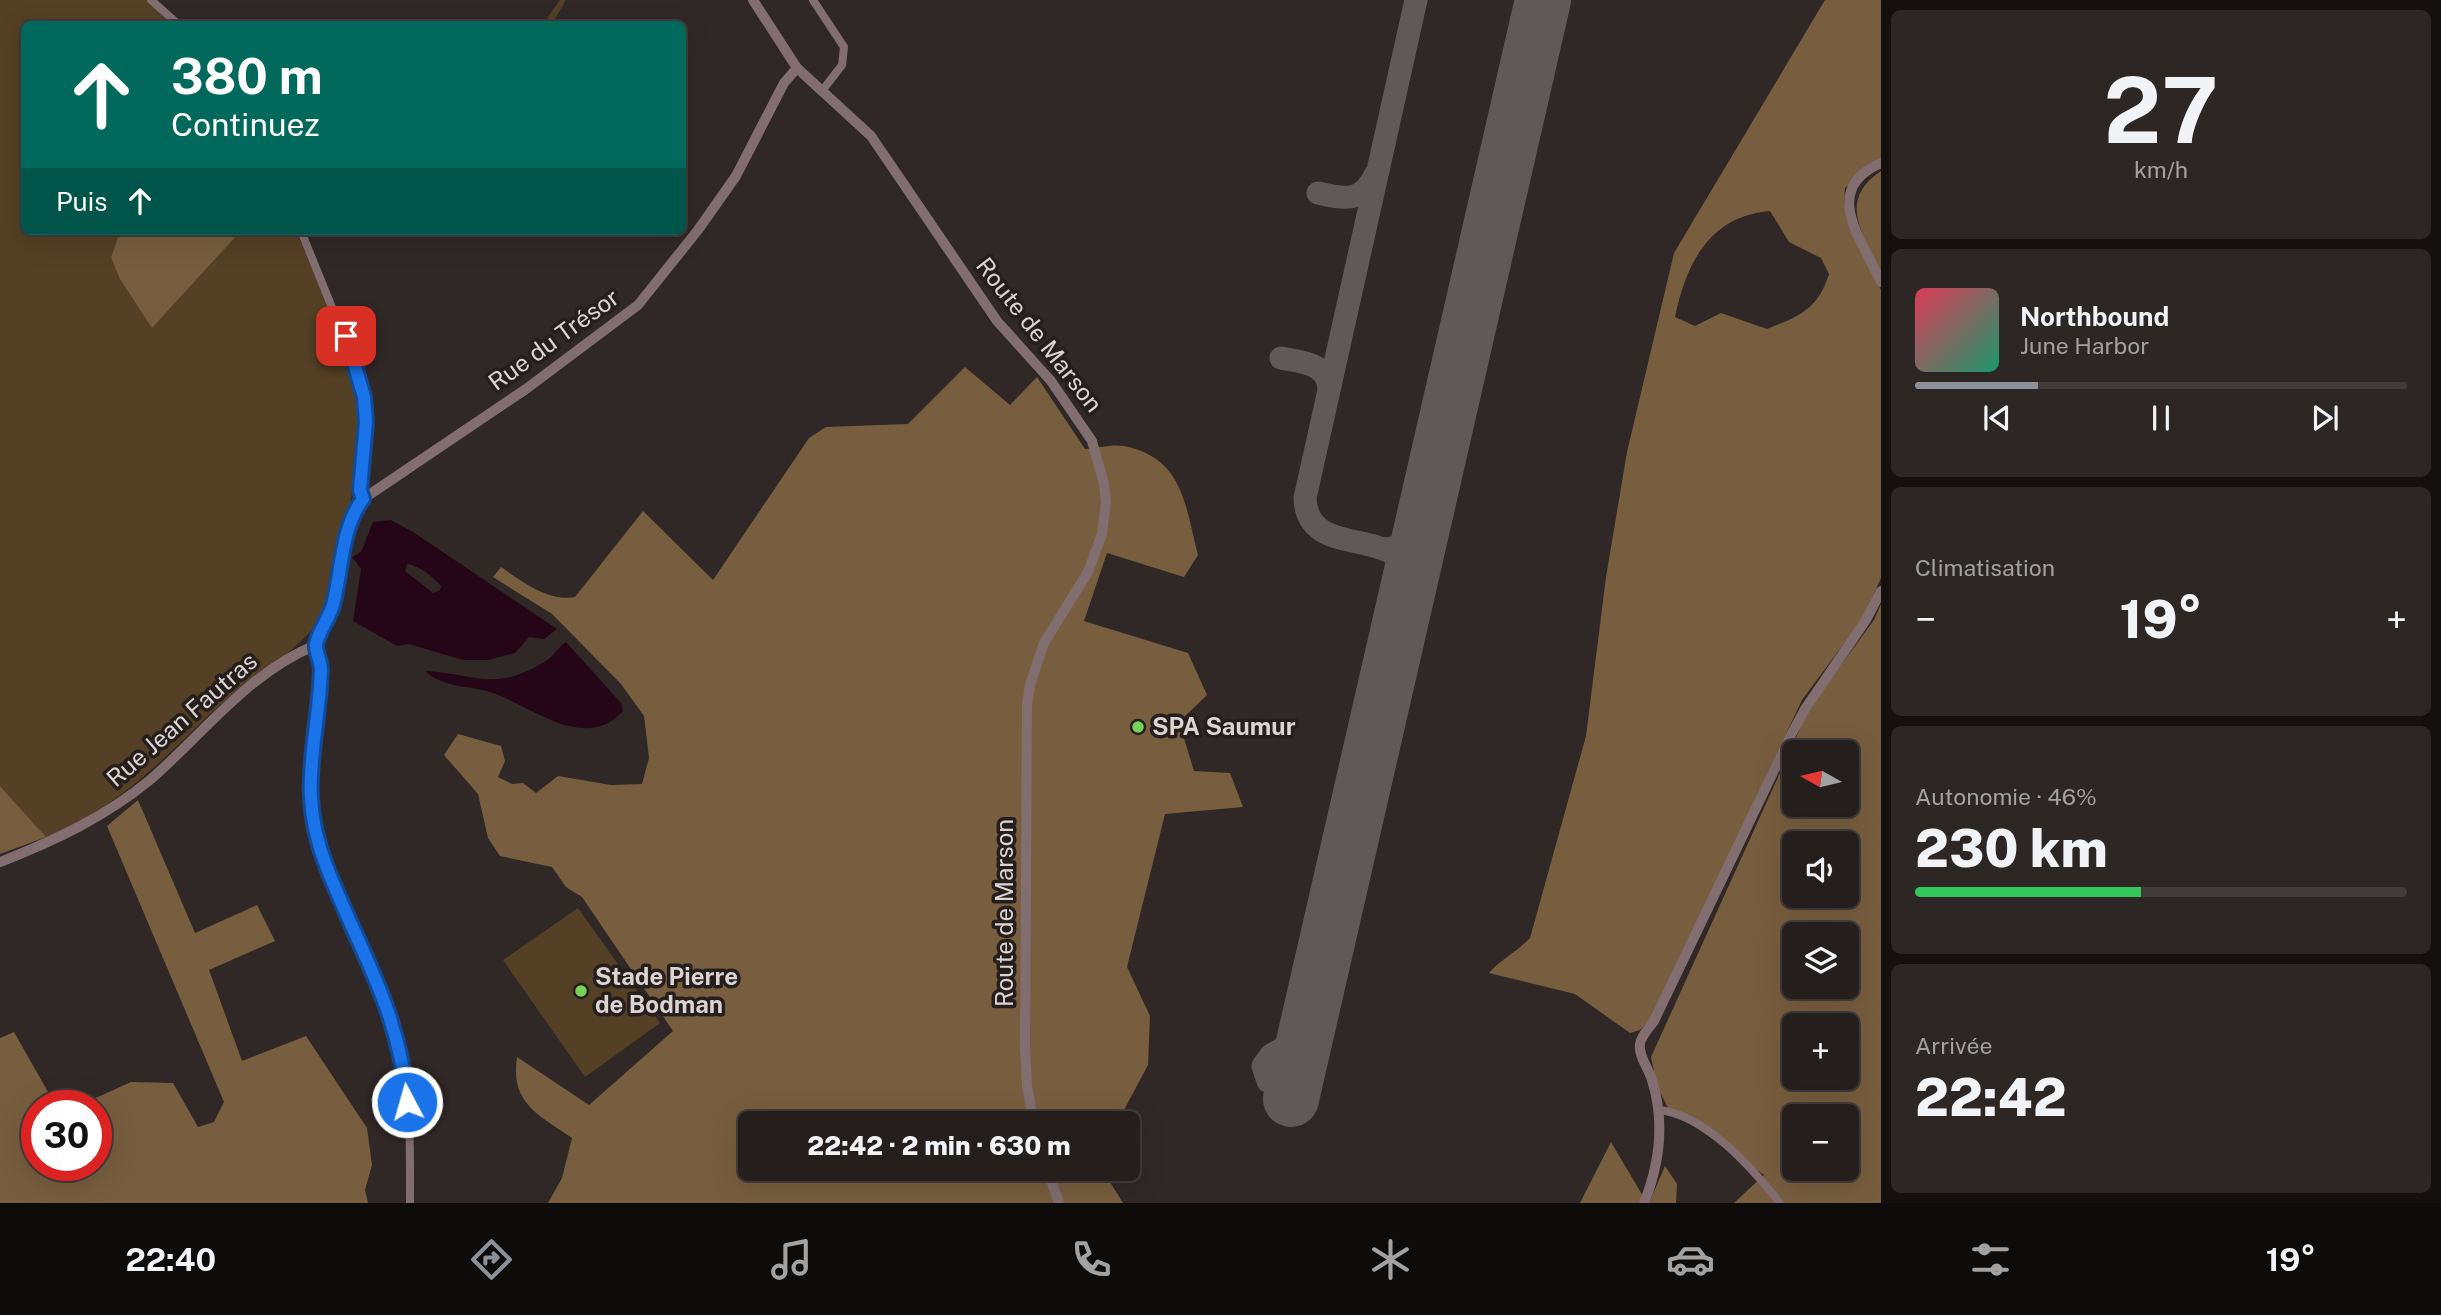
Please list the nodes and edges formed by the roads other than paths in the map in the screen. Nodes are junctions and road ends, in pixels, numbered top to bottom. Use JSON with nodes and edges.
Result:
{"nodes":[{"id":1,"x":151,"y":0,"type":"edge"},
{"id":2,"x":753,"y":0,"type":"edge"},
{"id":3,"x":813,"y":0,"type":"edge"},
{"id":4,"x":175,"y":21,"type":"edge"},
{"id":5,"x":797,"y":68,"type":"junction"},
{"id":6,"x":822,"y":91,"type":"junction"},
{"id":7,"x":1881,"y":163,"type":"edge"},
{"id":8,"x":304,"y":235,"type":"edge"},
{"id":9,"x":1881,"y":282,"type":"edge"},
{"id":10,"x":363,"y":499,"type":"junction"},
{"id":11,"x":1881,"y":591,"type":"edge"},
{"id":12,"x":316,"y":645,"type":"junction"},
{"id":13,"x":0,"y":862,"type":"edge"},
{"id":14,"x":1659,"y":1110,"type":"junction"},
{"id":15,"x":1032,"y":1111,"type":"edge"},
{"id":16,"x":1051,"y":1181,"type":"edge"},
{"id":17,"x":410,"y":1203,"type":"edge"},
{"id":18,"x":1059,"y":1203,"type":"edge"},
{"id":19,"x":1644,"y":1203,"type":"edge"},
{"id":20,"x":1780,"y":1203,"type":"edge"}],
"edges":[{"from":1,"to":4,"type":"street"},
{"from":2,"to":5,"type":"street","name":"Route de Marson"},
{"from":3,"to":6,"type":"street"},
{"from":5,"to":6,"type":"street","name":"Route de Marson"},
{"from":5,"to":10,"type":"street","name":"Rue du Trésor"},
{"from":6,"to":15,"type":"street","name":"Route de Marson"},
{"from":7,"to":9,"type":"street"},
{"from":8,"to":10,"type":"street"},
{"from":10,"to":12,"type":"street"},
{"from":11,"to":14,"type":"street"},
{"from":12,"to":13,"type":"street","name":"Rue Jean Fautras"},
{"from":12,"to":17,"type":"street"},
{"from":14,"to":19,"type":"street"},
{"from":14,"to":20,"type":"street"},
{"from":16,"to":18,"type":"street"}]}
